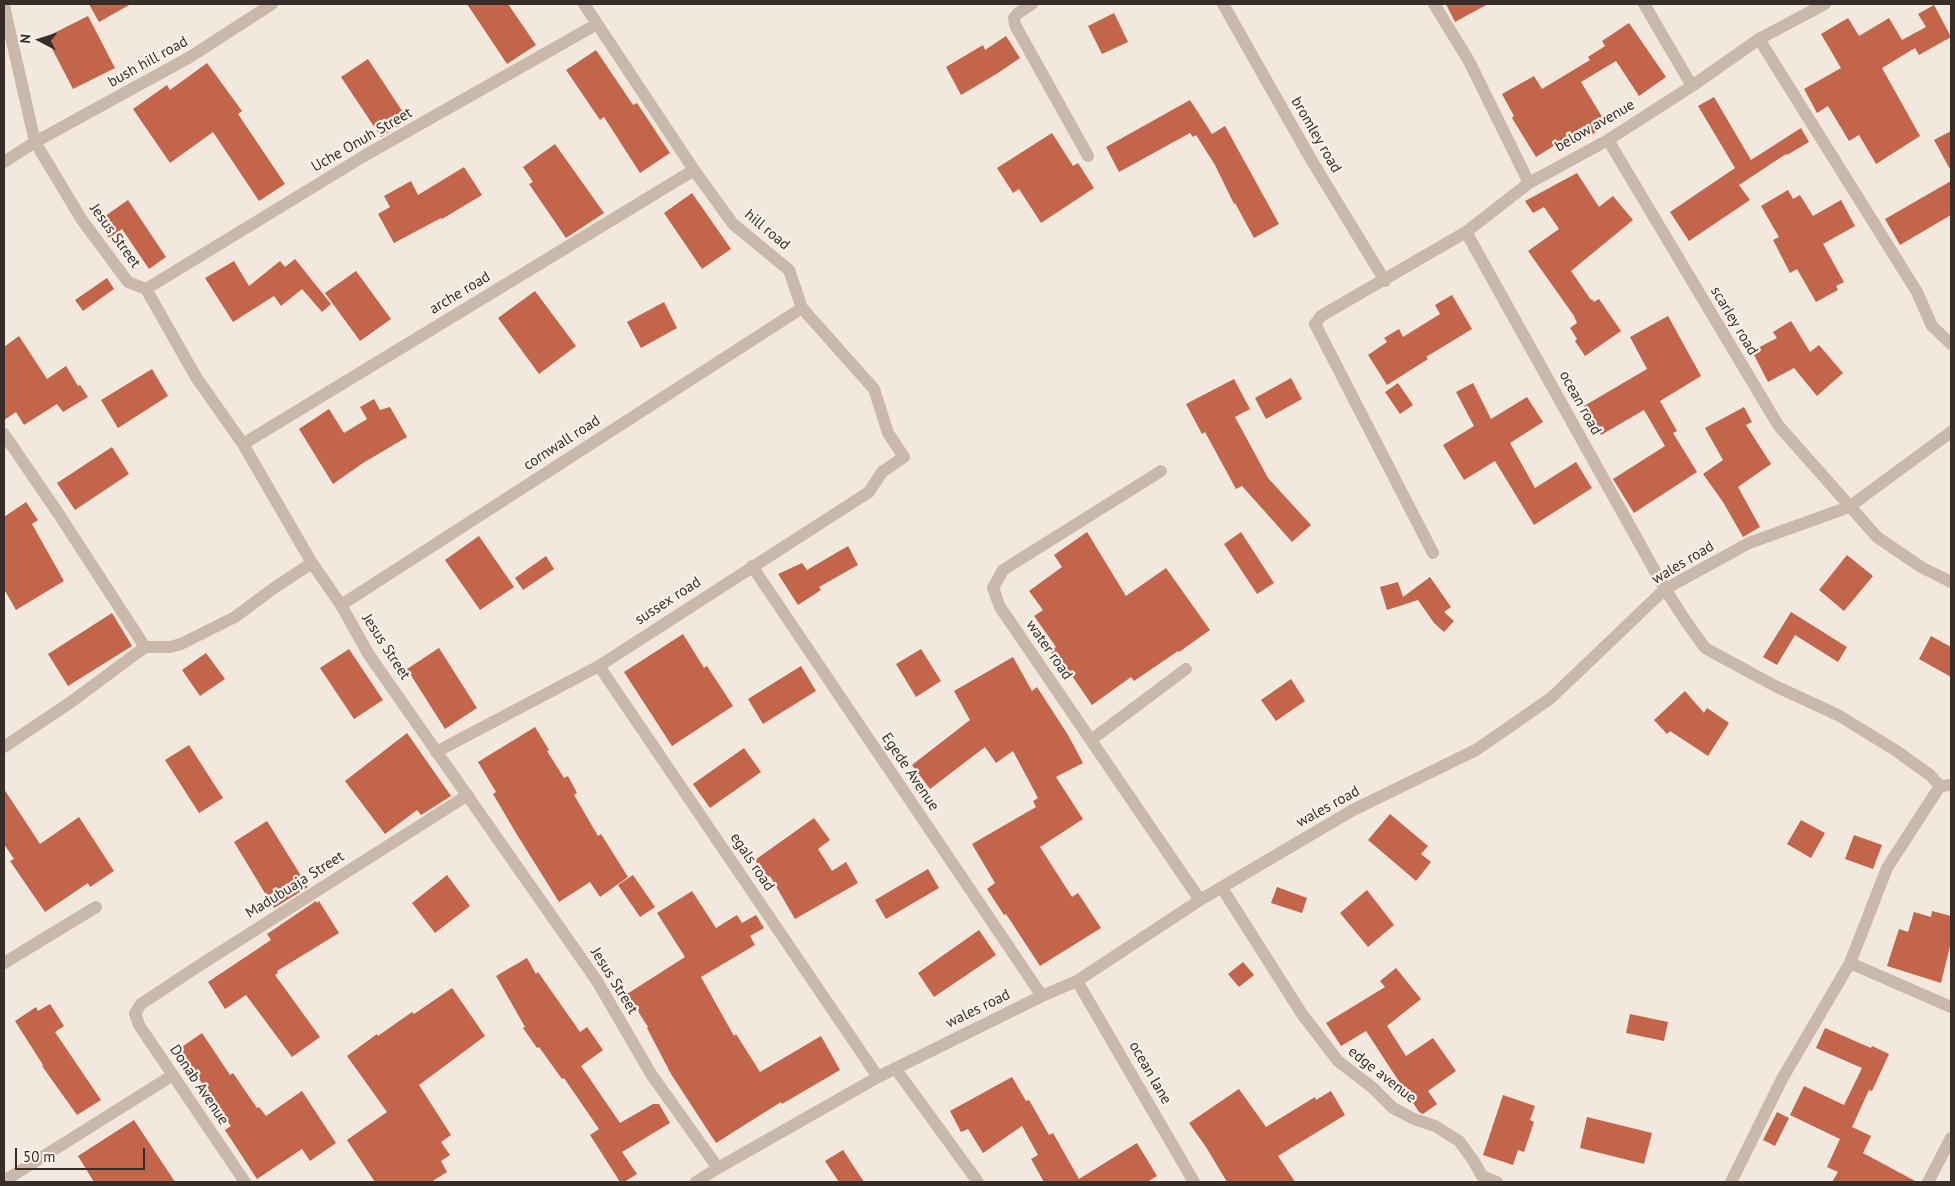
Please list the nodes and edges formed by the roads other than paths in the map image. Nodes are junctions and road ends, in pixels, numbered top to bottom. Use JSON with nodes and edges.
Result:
{"nodes":[{"id":1,"x":272,"y":4,"type":"edge"},
{"id":2,"x":584,"y":4,"type":"edge"},
{"id":3,"x":1032,"y":4,"type":"edge"},
{"id":4,"x":1223,"y":4,"type":"edge"},
{"id":5,"x":1434,"y":4,"type":"edge"},
{"id":6,"x":1644,"y":4,"type":"edge"},
{"id":7,"x":1825,"y":4,"type":"edge"},
{"id":8,"x":4,"y":6,"type":"edge"},
{"id":9,"x":596,"y":24,"type":"junction"},
{"id":10,"x":1759,"y":39,"type":"junction"},
{"id":11,"x":1692,"y":86,"type":"junction"},
{"id":12,"x":1608,"y":140,"type":"junction"},
{"id":13,"x":36,"y":142,"type":"junction"},
{"id":14,"x":1088,"y":156,"type":"dead end"},
{"id":15,"x":4,"y":162,"type":"edge"},
{"id":16,"x":694,"y":170,"type":"junction"},
{"id":17,"x":1529,"y":183,"type":"junction"},
{"id":18,"x":1466,"y":232,"type":"junction"},
{"id":19,"x":1385,"y":281,"type":"junction"},
{"id":20,"x":146,"y":289,"type":"junction"},
{"id":21,"x":802,"y":308,"type":"junction"},
{"id":22,"x":1951,"y":344,"type":"edge"},
{"id":23,"x":1951,"y":432,"type":"edge"},
{"id":24,"x":4,"y":434,"type":"edge"},
{"id":25,"x":243,"y":444,"type":"junction"},
{"id":26,"x":904,"y":457,"type":"joint"},
{"id":27,"x":1161,"y":472,"type":"dead end"},
{"id":28,"x":1849,"y":508,"type":"junction"},
{"id":29,"x":1433,"y":553,"type":"dead end"},
{"id":30,"x":312,"y":563,"type":"junction"},
{"id":31,"x":752,"y":566,"type":"junction"},
{"id":32,"x":1951,"y":582,"type":"edge"},
{"id":33,"x":1665,"y":589,"type":"junction"},
{"id":34,"x":340,"y":605,"type":"junction"},
{"id":35,"x":145,"y":647,"type":"junction"},
{"id":36,"x":599,"y":666,"type":"junction"},
{"id":37,"x":1186,"y":668,"type":"dead end"},
{"id":38,"x":1091,"y":740,"type":"junction"},
{"id":39,"x":4,"y":747,"type":"edge"},
{"id":40,"x":436,"y":752,"type":"junction"},
{"id":41,"x":1946,"y":785,"type":"edge"},
{"id":42,"x":468,"y":795,"type":"junction"},
{"id":43,"x":1222,"y":888,"type":"junction"},
{"id":44,"x":1200,"y":900,"type":"junction"},
{"id":45,"x":96,"y":907,"type":"dead end"},
{"id":46,"x":4,"y":963,"type":"edge"},
{"id":47,"x":1850,"y":963,"type":"junction"},
{"id":48,"x":1077,"y":981,"type":"junction"},
{"id":49,"x":1042,"y":996,"type":"junction"},
{"id":50,"x":141,"y":1004,"type":"joint"},
{"id":51,"x":1951,"y":1007,"type":"edge"},
{"id":52,"x":896,"y":1068,"type":"junction"},
{"id":53,"x":173,"y":1075,"type":"junction"},
{"id":54,"x":878,"y":1076,"type":"junction"},
{"id":55,"x":1951,"y":1138,"type":"edge"},
{"id":56,"x":718,"y":1168,"type":"junction"},
{"id":57,"x":4,"y":1181,"type":"edge"},
{"id":58,"x":245,"y":1182,"type":"edge"},
{"id":59,"x":696,"y":1182,"type":"edge"},
{"id":60,"x":978,"y":1182,"type":"edge"},
{"id":61,"x":1194,"y":1182,"type":"edge"},
{"id":62,"x":1497,"y":1182,"type":"edge"},
{"id":63,"x":1731,"y":1182,"type":"edge"},
{"id":64,"x":1928,"y":1182,"type":"edge"}],
"edges":[{"from":1,"to":13,"type":"street","name":"bush hill road"},
{"from":2,"to":9,"type":"street","name":"hill road"},
{"from":3,"to":14,"type":"street"},
{"from":4,"to":19,"type":"street","name":"bromley road"},
{"from":5,"to":17,"type":"street"},
{"from":6,"to":11,"type":"street"},
{"from":7,"to":10,"type":"street","name":"below avenue"},
{"from":8,"to":13,"type":"street","name":"Jesus Street"},
{"from":9,"to":16,"type":"street","name":"hill road"},
{"from":9,"to":20,"type":"street","name":"Uche Onuh Street"},
{"from":10,"to":11,"type":"street","name":"below avenue"},
{"from":10,"to":22,"type":"street"},
{"from":11,"to":12,"type":"street","name":"below avenue"},
{"from":12,"to":17,"type":"street","name":"below avenue"},
{"from":12,"to":28,"type":"street","name":"scarley road"},
{"from":13,"to":15,"type":"street","name":"bush hill road"},
{"from":13,"to":20,"type":"street","name":"Jesus Street"},
{"from":16,"to":21,"type":"street","name":"hill road"},
{"from":16,"to":25,"type":"street","name":"arche road"},
{"from":17,"to":18,"type":"street","name":"below avenue"},
{"from":18,"to":19,"type":"street","name":"below avenue"},
{"from":18,"to":33,"type":"street","name":"ocean road"},
{"from":19,"to":29,"type":"street","name":"below avenue"},
{"from":20,"to":25,"type":"street","name":"Jesus Street"},
{"from":21,"to":26,"type":"street","name":"hill road"},
{"from":21,"to":34,"type":"street","name":"cornwall road"},
{"from":23,"to":28,"type":"street","name":"wales road"},
{"from":24,"to":35,"type":"street"},
{"from":25,"to":30,"type":"street","name":"Jesus Street"},
{"from":26,"to":31,"type":"street","name":"sussex road"},
{"from":27,"to":38,"type":"street","name":"water road"},
{"from":28,"to":32,"type":"street","name":"scarley road"},
{"from":28,"to":33,"type":"street","name":"wales road"},
{"from":30,"to":34,"type":"street","name":"Jesus Street"},
{"from":30,"to":35,"type":"street"},
{"from":31,"to":36,"type":"street","name":"sussex road"},
{"from":31,"to":49,"type":"street","name":"Egede Avenue"},
{"from":33,"to":41,"type":"street","name":"ocean road"},
{"from":33,"to":43,"type":"street","name":"wales road"},
{"from":34,"to":40,"type":"street","name":"Jesus Street"},
{"from":35,"to":39,"type":"street"},
{"from":36,"to":40,"type":"street","name":"sussex road"},
{"from":36,"to":54,"type":"street","name":"egals road"},
{"from":37,"to":38,"type":"street"},
{"from":38,"to":44,"type":"street","name":"water road"},
{"from":40,"to":42,"type":"street","name":"Jesus Street"},
{"from":41,"to":47,"type":"street"},
{"from":42,"to":50,"type":"street","name":"Madubuaja Street"},
{"from":42,"to":56,"type":"street","name":"Jesus Street"},
{"from":43,"to":44,"type":"street","name":"wales road"},
{"from":43,"to":62,"type":"street","name":"edge avenue"},
{"from":44,"to":48,"type":"street","name":"wales road"},
{"from":45,"to":46,"type":"street"},
{"from":47,"to":51,"type":"street"},
{"from":47,"to":63,"type":"street"},
{"from":48,"to":49,"type":"street","name":"wales road"},
{"from":48,"to":61,"type":"street","name":"ocean lane"},
{"from":49,"to":52,"type":"street","name":"wales road"},
{"from":50,"to":53,"type":"street","name":"Donab Avenue"},
{"from":52,"to":54,"type":"street","name":"wales road"},
{"from":52,"to":60,"type":"street"},
{"from":53,"to":57,"type":"street"},
{"from":53,"to":58,"type":"street","name":"Donab Avenue"},
{"from":54,"to":56,"type":"street","name":"wales road"},
{"from":55,"to":64,"type":"street"},
{"from":56,"to":59,"type":"street","name":"wales road"}]}
